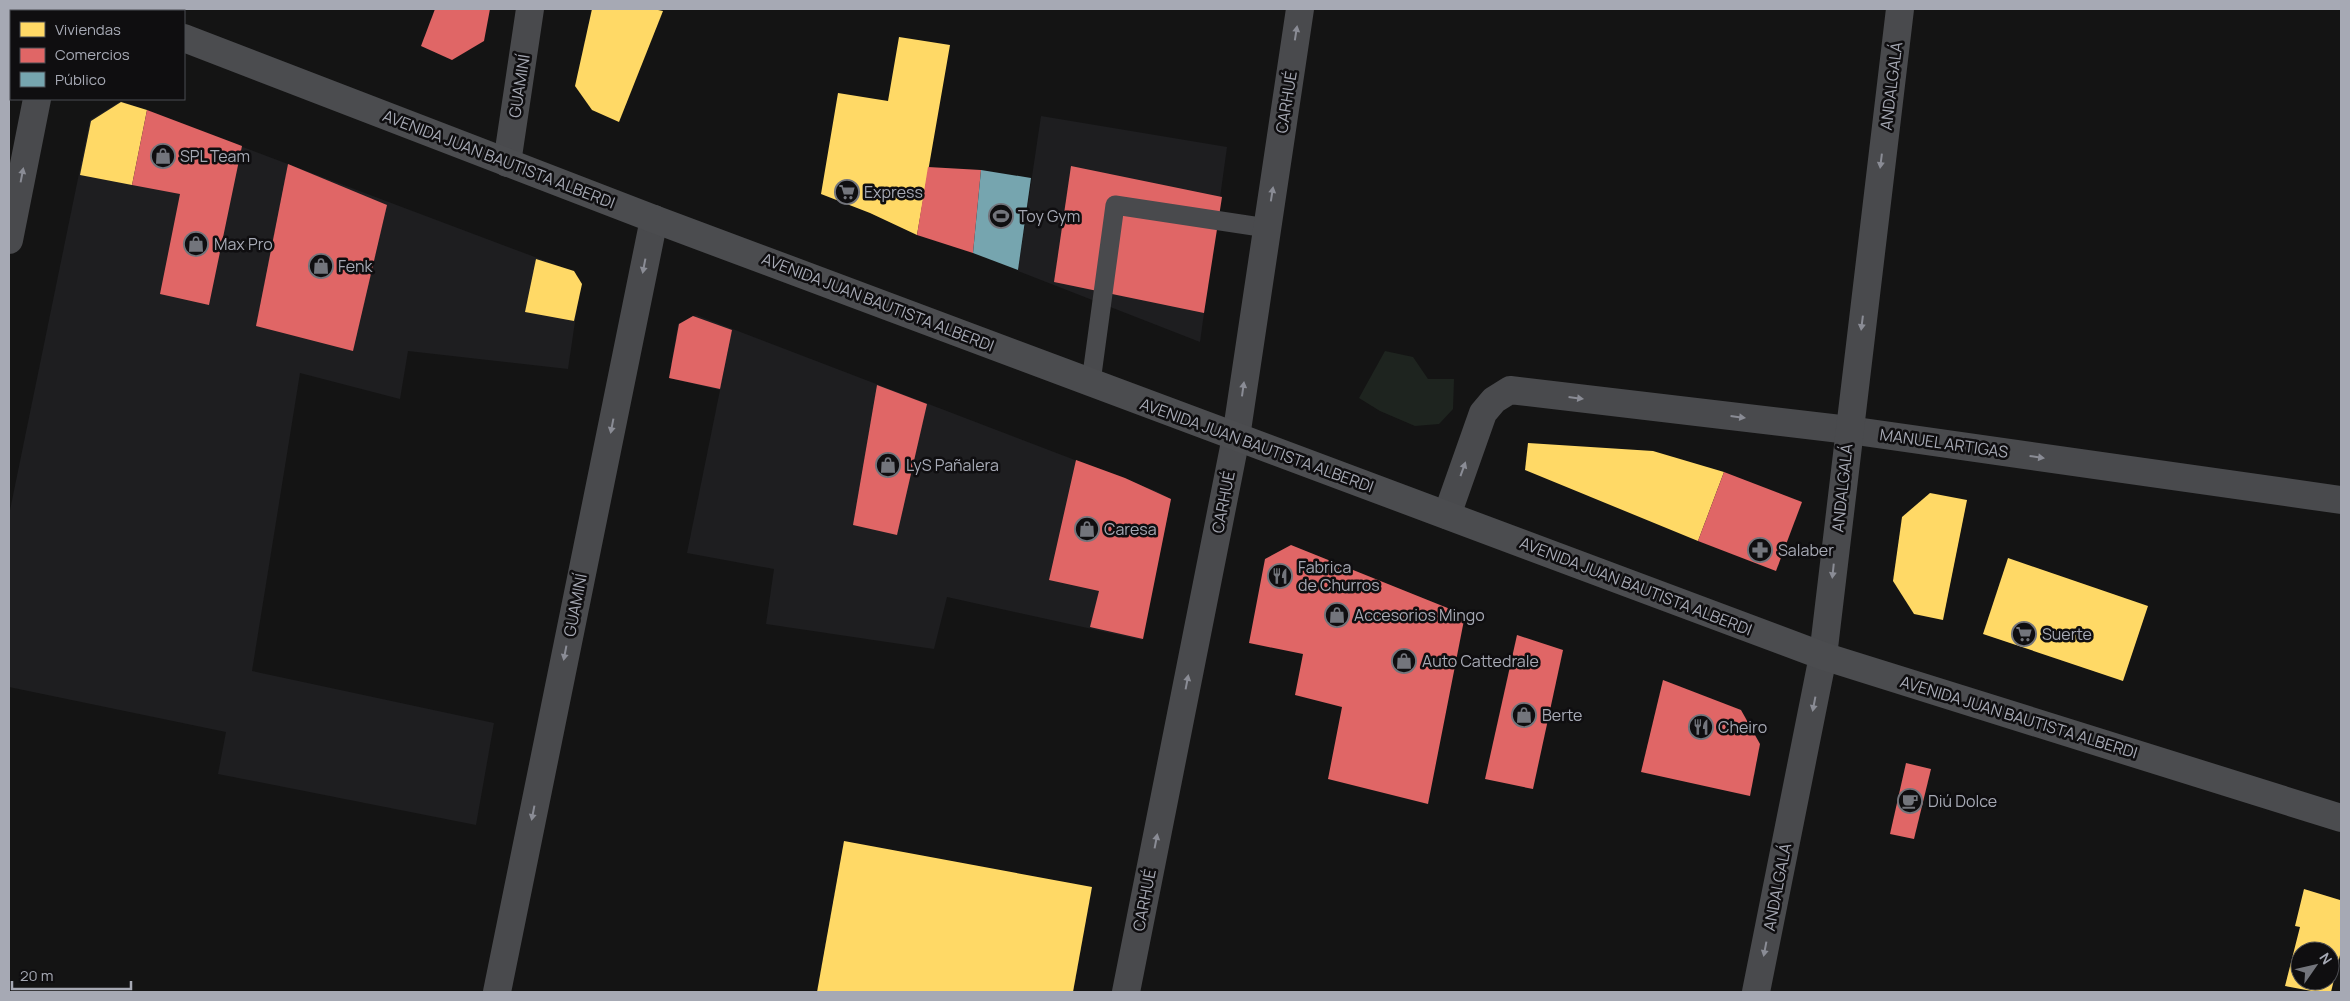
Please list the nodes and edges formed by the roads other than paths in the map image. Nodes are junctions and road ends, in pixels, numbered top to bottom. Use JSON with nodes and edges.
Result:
{"nodes":[{"id":1,"x":530,"y":9,"type":"edge"},
{"id":2,"x":1300,"y":9,"type":"edge"},
{"id":3,"x":1900,"y":9,"type":"edge"},
{"id":4,"x":185,"y":38,"type":"edge"},
{"id":5,"x":37,"y":100,"type":"edge"},
{"id":6,"x":507,"y":163,"type":"junction"},
{"id":7,"x":654,"y":219,"type":"junction"},
{"id":8,"x":1267,"y":228,"type":"junction"},
{"id":9,"x":9,"y":240,"type":"edge"},
{"id":10,"x":1090,"y":382,"type":"junction"},
{"id":11,"x":1849,"y":430,"type":"junction"},
{"id":12,"x":1236,"y":437,"type":"junction"},
{"id":13,"x":2341,"y":500,"type":"edge"},
{"id":14,"x":1447,"y":515,"type":"junction"},
{"id":15,"x":1824,"y":656,"type":"junction"},
{"id":16,"x":2341,"y":818,"type":"edge"},
{"id":17,"x":497,"y":992,"type":"edge"},
{"id":18,"x":1126,"y":992,"type":"edge"},
{"id":19,"x":1756,"y":992,"type":"edge"}],
"edges":[{"from":1,"to":6,"type":"street","name":"GUAMINÍ"},
{"from":8,"to":2,"type":"street","name":"CARHUÉ","one_way":true},
{"from":3,"to":11,"type":"street","name":"ANDALGALÁ","one_way":true},
{"from":4,"to":6,"type":"main road","name":"AVENIDA JUAN BAUTISTA ALBERDI"},
{"from":9,"to":5,"type":"street","one_way":true},
{"from":6,"to":7,"type":"main road","name":"AVENIDA JUAN BAUTISTA ALBERDI"},
{"from":7,"to":10,"type":"main road","name":"AVENIDA JUAN BAUTISTA ALBERDI"},
{"from":7,"to":17,"type":"street","name":"GUAMINÍ","one_way":true},
{"from":8,"to":10,"type":"lane"},
{"from":12,"to":8,"type":"street","name":"CARHUÉ","one_way":true},
{"from":10,"to":12,"type":"main road","name":"AVENIDA JUAN BAUTISTA ALBERDI"},
{"from":11,"to":13,"type":"street","name":"MANUEL ARTIGAS","one_way":true},
{"from":14,"to":11,"type":"street","name":"MANUEL ARTIGAS","one_way":true},
{"from":11,"to":15,"type":"street","name":"ANDALGALÁ","one_way":true},
{"from":12,"to":14,"type":"main road","name":"AVENIDA JUAN BAUTISTA ALBERDI"},
{"from":18,"to":12,"type":"street","name":"CARHUÉ","one_way":true},
{"from":14,"to":15,"type":"main road","name":"AVENIDA JUAN BAUTISTA ALBERDI"},
{"from":15,"to":16,"type":"main road","name":"AVENIDA JUAN BAUTISTA ALBERDI"},
{"from":15,"to":19,"type":"street","name":"ANDALGALÁ","one_way":true}]}
